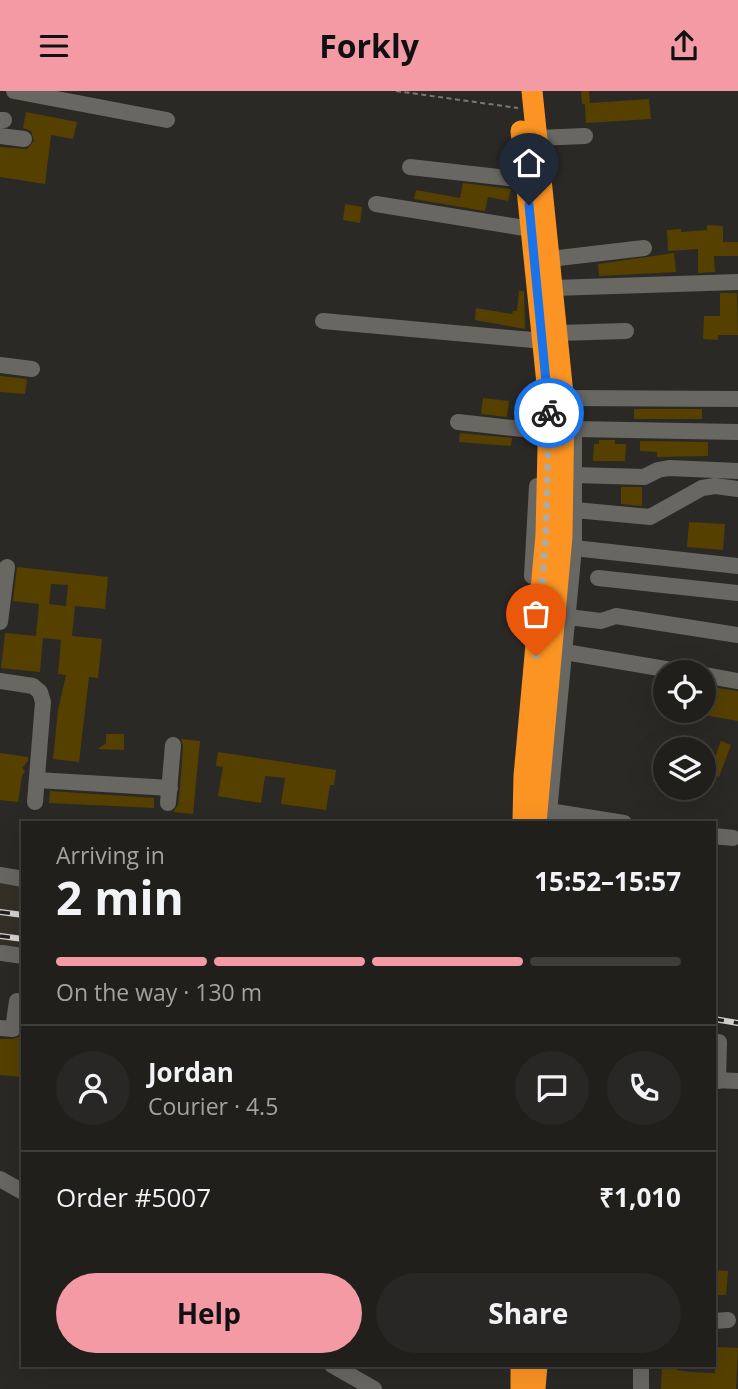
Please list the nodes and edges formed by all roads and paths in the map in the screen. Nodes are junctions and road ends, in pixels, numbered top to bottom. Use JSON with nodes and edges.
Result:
{"nodes":[{"id":1,"x":14,"y":91,"type":"edge"},
{"id":2,"x":396,"y":91,"type":"edge"},
{"id":3,"x":531,"y":91,"type":"edge"},
{"id":4,"x":518,"y":100,"type":"edge"},
{"id":5,"x":167,"y":120,"type":"dead end"},
{"id":6,"x":1,"y":125,"type":"edge"},
{"id":7,"x":585,"y":136,"type":"dead end"},
{"id":8,"x":537,"y":138,"type":"junction"},
{"id":9,"x":24,"y":139,"type":"dead end"},
{"id":10,"x":410,"y":167,"type":"dead end"},
{"id":11,"x":526,"y":180,"type":"junction"},
{"id":12,"x":376,"y":204,"type":"dead end"},
{"id":13,"x":539,"y":228,"type":"junction"},
{"id":14,"x":644,"y":249,"type":"dead end"},
{"id":15,"x":550,"y":259,"type":"junction"},
{"id":16,"x":738,"y":282,"type":"edge"},
{"id":17,"x":553,"y":288,"type":"junction"},
{"id":18,"x":323,"y":321,"type":"dead end"},
{"id":19,"x":626,"y":331,"type":"dead end"},
{"id":20,"x":550,"y":337,"type":"junction"},
{"id":21,"x":0,"y":365,"type":"edge"},
{"id":22,"x":32,"y":369,"type":"dead end"},
{"id":23,"x":560,"y":395,"type":"junction"},
{"id":24,"x":738,"y":399,"type":"edge"},
{"id":25,"x":458,"y":422,"type":"dead end"},
{"id":26,"x":575,"y":429,"type":"junction"},
{"id":27,"x":540,"y":431,"type":"junction"},
{"id":28,"x":738,"y":432,"type":"edge"},
{"id":29,"x":738,"y":471,"type":"edge"},
{"id":30,"x":575,"y":475,"type":"junction"},
{"id":31,"x":738,"y":489,"type":"edge"},
{"id":32,"x":575,"y":510,"type":"junction"},
{"id":33,"x":574,"y":548,"type":"junction"},
{"id":34,"x":738,"y":566,"type":"edge"},
{"id":35,"x":7,"y":567,"type":"dead end"},
{"id":36,"x":598,"y":578,"type":"dead end"},
{"id":37,"x":738,"y":593,"type":"edge"},
{"id":38,"x":530,"y":604,"type":"junction"},
{"id":39,"x":568,"y":612,"type":"junction"},
{"id":40,"x":0,"y":622,"type":"edge"},
{"id":41,"x":738,"y":635,"type":"edge"},
{"id":42,"x":565,"y":652,"type":"junction"},
{"id":43,"x":653,"y":667,"type":"edge"},
{"id":44,"x":716,"y":677,"type":"edge"},
{"id":45,"x":738,"y":681,"type":"edge"},
{"id":46,"x":0,"y":682,"type":"edge"},
{"id":47,"x":173,"y":745,"type":"dead end"},
{"id":48,"x":37,"y":780,"type":"junction"},
{"id":49,"x":35,"y":802,"type":"dead end"},
{"id":50,"x":544,"y":819,"type":"edge"},
{"id":51,"x":514,"y":821,"type":"edge"},
{"id":52,"x":523,"y":821,"type":"edge"},
{"id":53,"x":584,"y":821,"type":"edge"},
{"id":54,"x":716,"y":835,"type":"edge"},
{"id":55,"x":733,"y":838,"type":"dead end"},
{"id":56,"x":0,"y":875,"type":"edge"},
{"id":57,"x":21,"y":879,"type":"edge"},
{"id":58,"x":2,"y":953,"type":"dead end"},
{"id":59,"x":21,"y":956,"type":"edge"},
{"id":60,"x":17,"y":1002,"type":"dead end"},
{"id":61,"x":0,"y":1028,"type":"edge"},
{"id":62,"x":719,"y":1042,"type":"dead end"},
{"id":63,"x":716,"y":1081,"type":"edge"},
{"id":64,"x":738,"y":1081,"type":"edge"},
{"id":65,"x":0,"y":1179,"type":"edge"},
{"id":66,"x":21,"y":1191,"type":"edge"},
{"id":67,"x":336,"y":1367,"type":"edge"},
{"id":68,"x":641,"y":1367,"type":"edge"},
{"id":69,"x":374,"y":1389,"type":"edge"},
{"id":70,"x":641,"y":1389,"type":"edge"}],
"edges":[{"from":1,"to":5,"type":"street"},
{"from":2,"to":4,"type":"path"},
{"from":3,"to":8,"type":"highway"},
{"from":4,"to":11,"type":"highway"},
{"from":6,"to":9,"type":"street"},
{"from":7,"to":8,"type":"street"},
{"from":8,"to":13,"type":"highway"},
{"from":10,"to":11,"type":"street"},
{"from":11,"to":13,"type":"highway"},
{"from":12,"to":13,"type":"street"},
{"from":13,"to":15,"type":"highway"},
{"from":13,"to":20,"type":"highway"},
{"from":14,"to":15,"type":"street"},
{"from":15,"to":17,"type":"highway"},
{"from":16,"to":17,"type":"street"},
{"from":17,"to":20,"type":"highway"},
{"from":18,"to":20,"type":"street"},
{"from":19,"to":20,"type":"street"},
{"from":20,"to":23,"type":"highway"},
{"from":21,"to":22,"type":"street"},
{"from":23,"to":24,"type":"street"},
{"from":23,"to":26,"type":"street"},
{"from":23,"to":27,"type":"street"},
{"from":23,"to":50,"type":"highway"},
{"from":23,"to":52,"type":"highway"},
{"from":25,"to":27,"type":"street"},
{"from":26,"to":28,"type":"street"},
{"from":26,"to":30,"type":"street"},
{"from":27,"to":38,"type":"street"},
{"from":29,"to":30,"type":"street"},
{"from":30,"to":32,"type":"street"},
{"from":31,"to":32,"type":"street"},
{"from":32,"to":33,"type":"street"},
{"from":33,"to":34,"type":"street"},
{"from":33,"to":39,"type":"street"},
{"from":35,"to":40,"type":"street"},
{"from":36,"to":37,"type":"street"},
{"from":38,"to":39,"type":"street"},
{"from":38,"to":51,"type":"street"},
{"from":39,"to":41,"type":"street"},
{"from":39,"to":42,"type":"street"},
{"from":42,"to":43,"type":"street"},
{"from":42,"to":50,"type":"street"},
{"from":44,"to":45,"type":"street"},
{"from":46,"to":48,"type":"street"},
{"from":47,"to":48,"type":"street"},
{"from":48,"to":49,"type":"street"},
{"from":50,"to":53,"type":"street"},
{"from":54,"to":55,"type":"street"},
{"from":56,"to":57,"type":"street"},
{"from":58,"to":59,"type":"street"},
{"from":60,"to":61,"type":"street"},
{"from":62,"to":63,"type":"street"},
{"from":63,"to":64,"type":"street"},
{"from":65,"to":66,"type":"street"},
{"from":67,"to":69,"type":"street"},
{"from":68,"to":70,"type":"street"}]}
